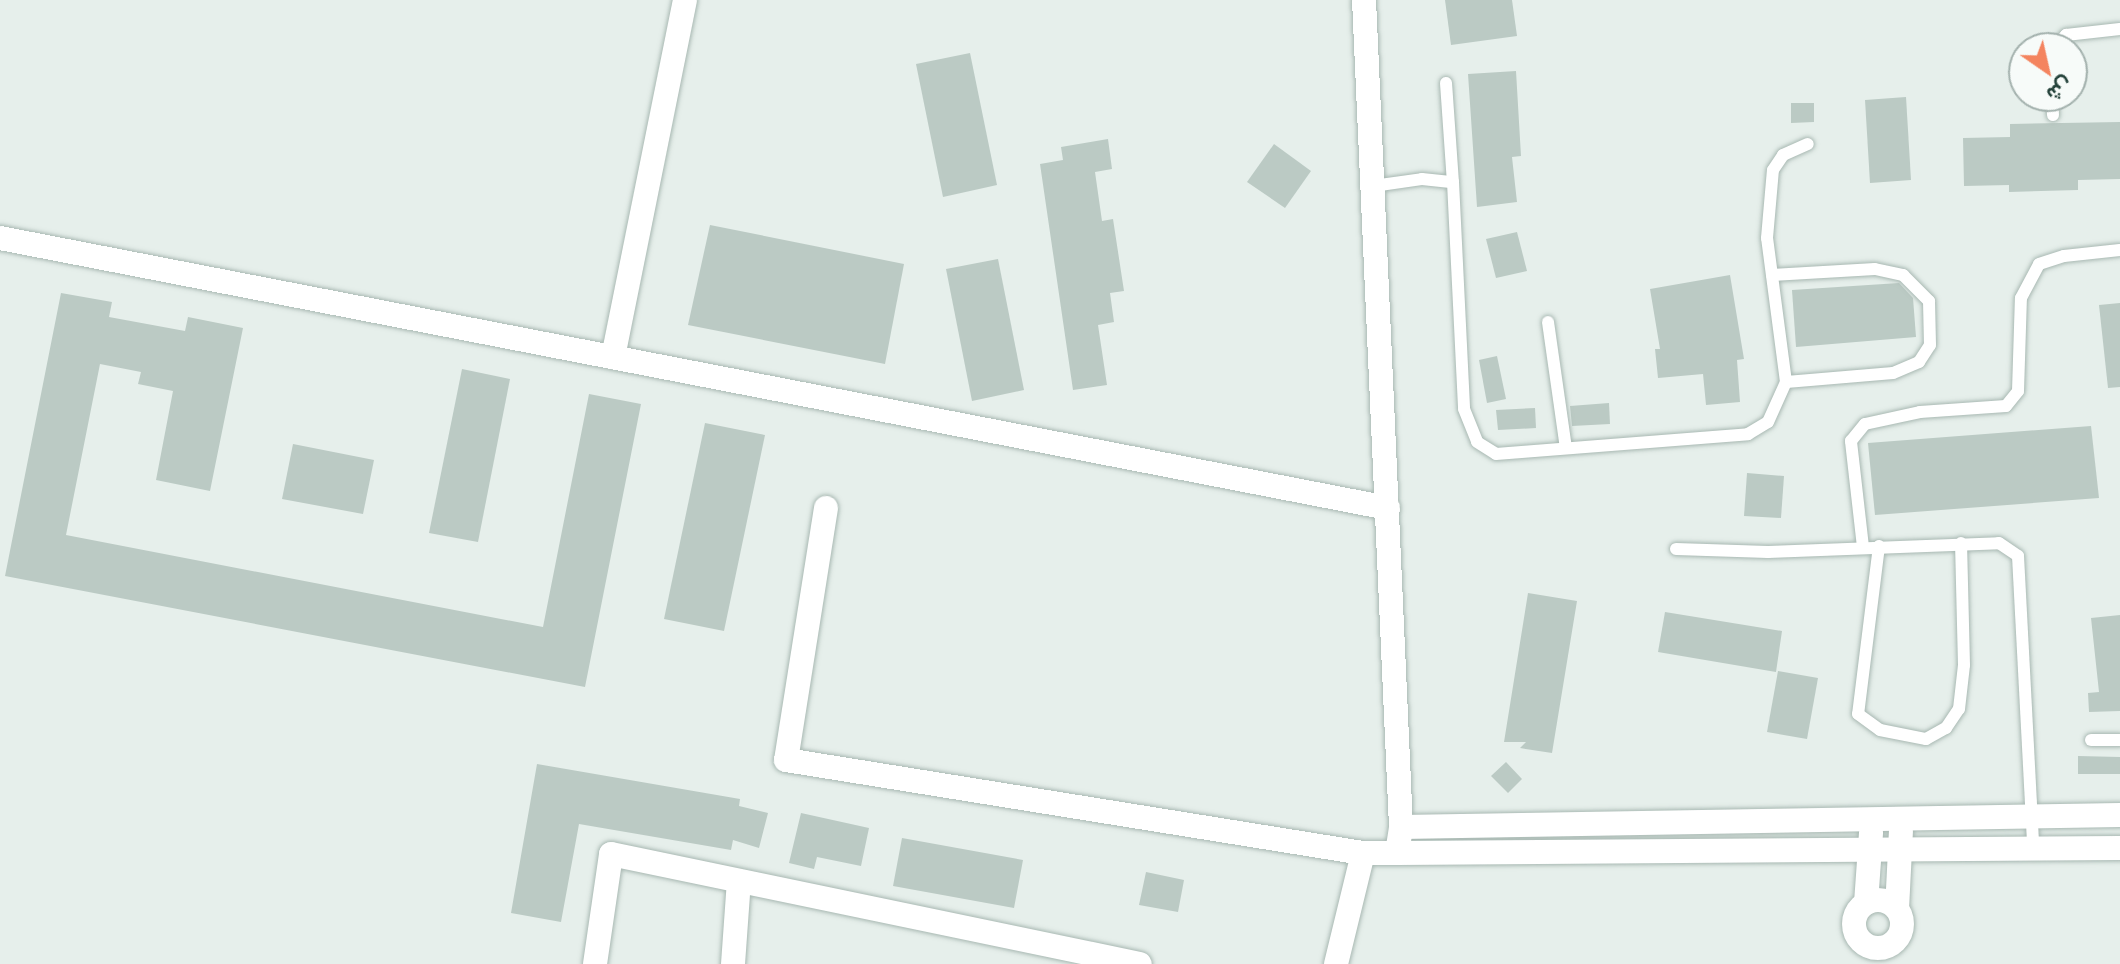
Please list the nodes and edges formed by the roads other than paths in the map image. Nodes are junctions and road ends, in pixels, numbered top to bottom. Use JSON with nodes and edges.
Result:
{"nodes":[{"id":1,"x":685,"y":0,"type":"edge"},
{"id":2,"x":1364,"y":0,"type":"edge"},
{"id":3,"x":2120,"y":29,"type":"edge"},
{"id":4,"x":2088,"y":33,"type":"edge"},
{"id":5,"x":1446,"y":83,"type":"dead end"},
{"id":6,"x":2053,"y":112,"type":"edge"},
{"id":7,"x":2053,"y":115,"type":"dead end"},
{"id":8,"x":1808,"y":144,"type":"dead end"},
{"id":9,"x":1453,"y":182,"type":"junction"},
{"id":10,"x":1373,"y":186,"type":"junction"},
{"id":11,"x":0,"y":238,"type":"edge"},
{"id":12,"x":2120,"y":250,"type":"edge"},
{"id":13,"x":1772,"y":275,"type":"junction"},
{"id":14,"x":1548,"y":322,"type":"dead end"},
{"id":15,"x":613,"y":357,"type":"junction"},
{"id":16,"x":1786,"y":382,"type":"junction"},
{"id":17,"x":1566,"y":448,"type":"junction"},
{"id":18,"x":826,"y":508,"type":"dead end"},
{"id":19,"x":1388,"y":508,"type":"junction"},
{"id":20,"x":1961,"y":543,"type":"junction"},
{"id":21,"x":1879,"y":546,"type":"junction"},
{"id":22,"x":1863,"y":547,"type":"junction"},
{"id":23,"x":1676,"y":549,"type":"dead end"},
{"id":24,"x":2091,"y":740,"type":"dead end"},
{"id":25,"x":2120,"y":740,"type":"edge"},
{"id":26,"x":2120,"y":815,"type":"edge"},
{"id":27,"x":2031,"y":816,"type":"junction"},
{"id":28,"x":1903,"y":818,"type":"junction"},
{"id":29,"x":1871,"y":819,"type":"junction"},
{"id":30,"x":1401,"y":827,"type":"junction"},
{"id":31,"x":1872,"y":847,"type":"junction"},
{"id":32,"x":1899,"y":847,"type":"junction"},
{"id":33,"x":2033,"y":847,"type":"junction"},
{"id":34,"x":2120,"y":848,"type":"edge"},
{"id":35,"x":1363,"y":853,"type":"junction"},
{"id":36,"x":1397,"y":853,"type":"junction"},
{"id":37,"x":739,"y":881,"type":"junction"},
{"id":38,"x":1866,"y":903,"type":"junction"},
{"id":39,"x":1897,"y":909,"type":"junction"},
{"id":40,"x":1029,"y":953,"type":"edge"},
{"id":41,"x":595,"y":964,"type":"edge"},
{"id":42,"x":733,"y":964,"type":"edge"},
{"id":43,"x":1140,"y":964,"type":"edge"},
{"id":44,"x":1336,"y":964,"type":"edge"}],
"edges":[{"from":1,"to":15,"type":"street"},
{"from":2,"to":10,"type":"street"},
{"from":3,"to":4,"type":"lane"},
{"from":5,"to":9,"type":"lane"},
{"from":6,"to":7,"type":"lane"},
{"from":8,"to":13,"type":"lane"},
{"from":9,"to":10,"type":"lane"},
{"from":9,"to":17,"type":"lane"},
{"from":10,"to":19,"type":"street"},
{"from":11,"to":15,"type":"street"},
{"from":12,"to":22,"type":"lane"},
{"from":13,"to":16,"type":"lane"},
{"from":13,"to":16,"type":"lane"},
{"from":14,"to":17,"type":"lane"},
{"from":15,"to":19,"type":"street"},
{"from":16,"to":17,"type":"lane"},
{"from":18,"to":35,"type":"street"},
{"from":19,"to":30,"type":"street"},
{"from":20,"to":21,"type":"lane"},
{"from":20,"to":21,"type":"lane"},
{"from":20,"to":27,"type":"lane"},
{"from":21,"to":22,"type":"lane"},
{"from":22,"to":23,"type":"lane"},
{"from":24,"to":25,"type":"lane"},
{"from":26,"to":27,"type":"street"},
{"from":27,"to":28,"type":"street"},
{"from":27,"to":33,"type":"lane"},
{"from":28,"to":29,"type":"street"},
{"from":28,"to":32,"type":"street"},
{"from":29,"to":30,"type":"street"},
{"from":29,"to":31,"type":"street"},
{"from":30,"to":36,"type":"street"},
{"from":31,"to":32,"type":"street"},
{"from":31,"to":36,"type":"street"},
{"from":31,"to":38,"type":"street"},
{"from":32,"to":33,"type":"street"},
{"from":32,"to":39,"type":"street"},
{"from":33,"to":34,"type":"street"},
{"from":35,"to":36,"type":"street"},
{"from":35,"to":44,"type":"street"},
{"from":37,"to":40,"type":"street"},
{"from":37,"to":41,"type":"street"},
{"from":37,"to":42,"type":"street"},
{"from":38,"to":39,"type":"street"},
{"from":38,"to":39,"type":"street"},
{"from":40,"to":43,"type":"street"}]}
